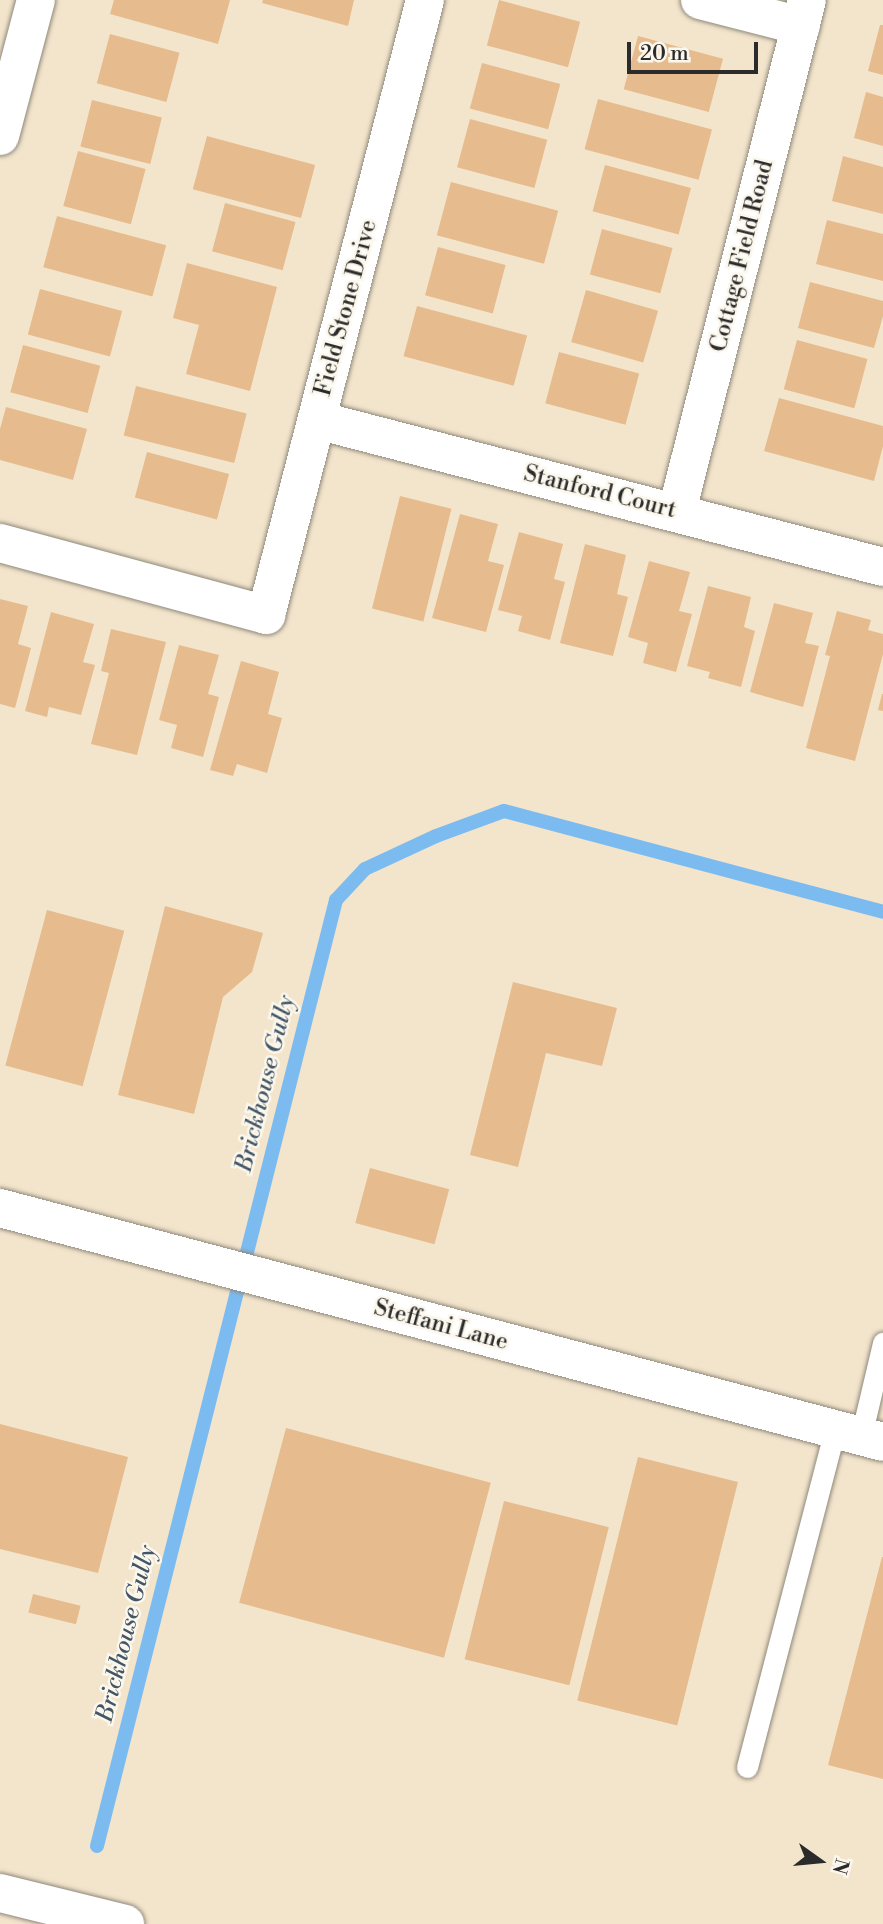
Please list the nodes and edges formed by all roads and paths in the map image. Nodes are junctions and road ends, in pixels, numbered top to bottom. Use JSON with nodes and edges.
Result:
{"nodes":[{"id":1,"x":36,"y":0,"type":"edge"},
{"id":2,"x":425,"y":0,"type":"edge"},
{"id":3,"x":700,"y":0,"type":"edge"},
{"id":4,"x":804,"y":13,"type":"edge"},
{"id":5,"x":0,"y":136,"type":"edge"},
{"id":6,"x":317,"y":420,"type":"junction"},
{"id":7,"x":677,"y":511,"type":"junction"},
{"id":8,"x":0,"y":543,"type":"edge"},
{"id":9,"x":883,"y":567,"type":"edge"},
{"id":10,"x":0,"y":1208,"type":"edge"},
{"id":11,"x":883,"y":1343,"type":"edge"},
{"id":12,"x":860,"y":1436,"type":"edge"},
{"id":13,"x":747,"y":1767,"type":"dead end"},
{"id":14,"x":0,"y":1892,"type":"edge"},
{"id":15,"x":125,"y":1924,"type":"edge"}],
"edges":[{"from":1,"to":5,"type":"street"},
{"from":2,"to":6,"type":"street","name":"Field Stone Drive"},
{"from":3,"to":4,"type":"street"},
{"from":4,"to":7,"type":"street","name":"Cottage Field Road"},
{"from":6,"to":7,"type":"street","name":"Stanford Court"},
{"from":6,"to":8,"type":"street","name":"Field Stone Drive"},
{"from":7,"to":9,"type":"street","name":"Stanford Court"},
{"from":10,"to":12,"type":"street","name":"Steffani Lane"},
{"from":11,"to":12,"type":"lane"},
{"from":12,"to":13,"type":"lane"},
{"from":14,"to":15,"type":"street"}]}
